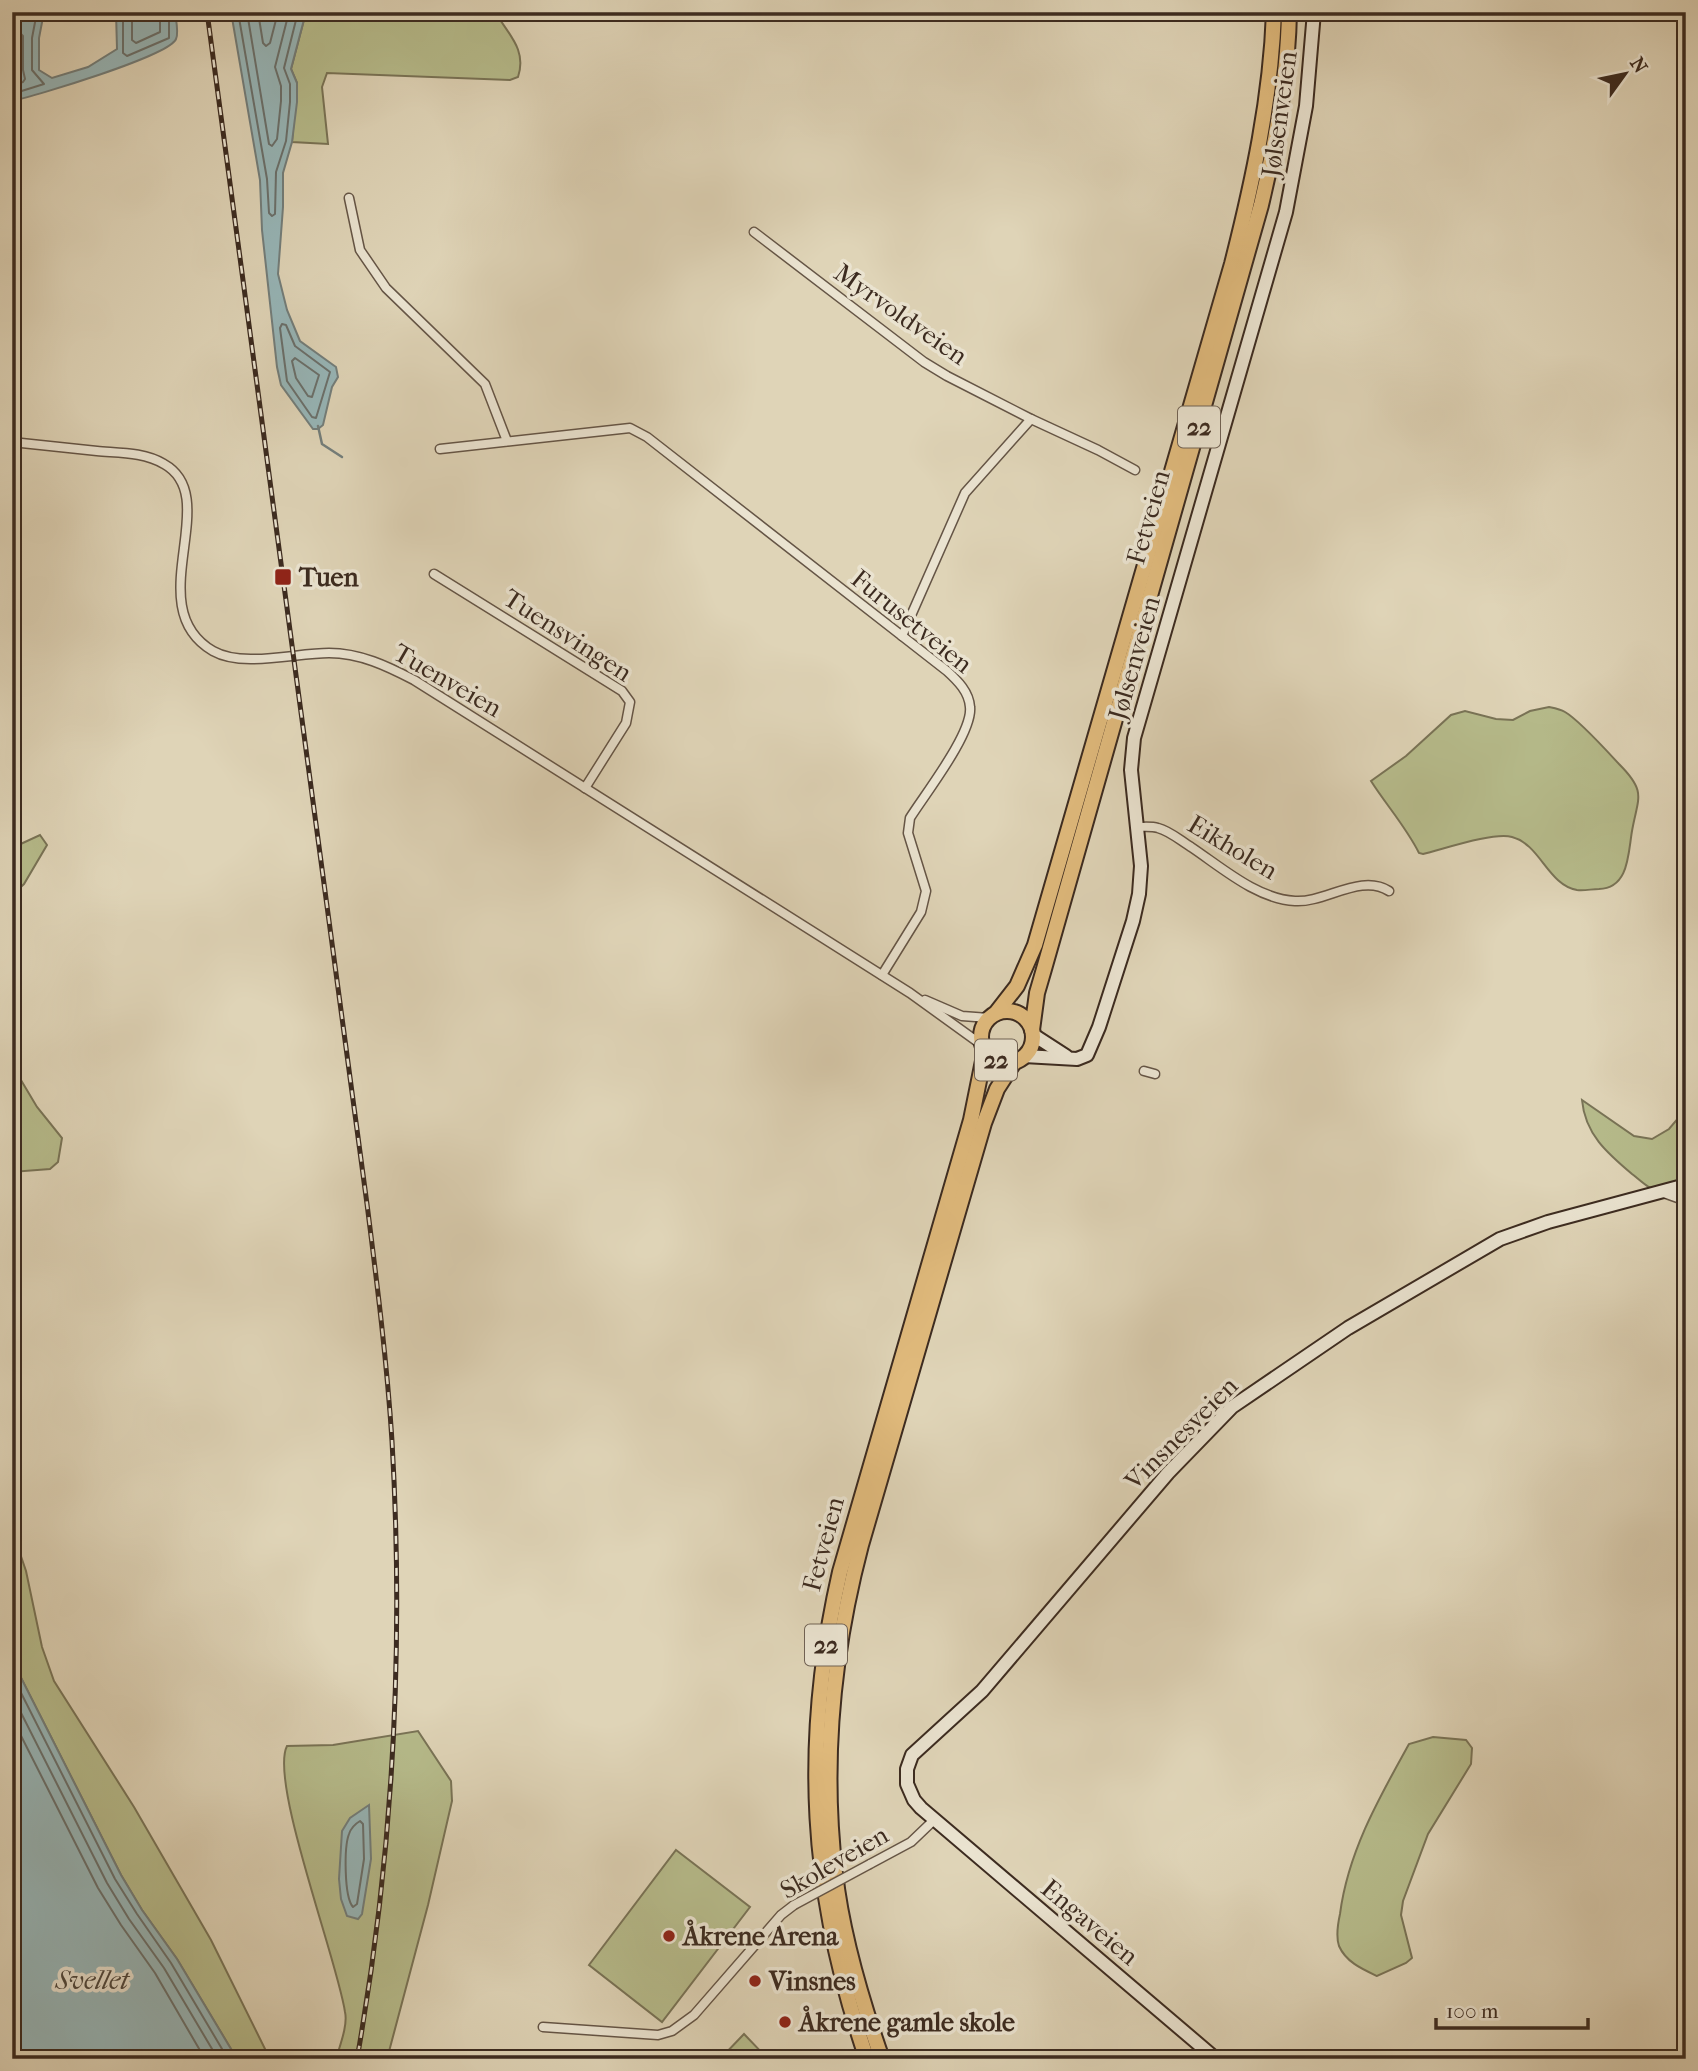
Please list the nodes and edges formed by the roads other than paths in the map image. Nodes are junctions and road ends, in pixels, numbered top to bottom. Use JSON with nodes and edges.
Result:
{"nodes":[{"id":1,"x":1274,"y":12,"type":"edge"},
{"id":2,"x":1289,"y":12,"type":"edge"},
{"id":3,"x":1314,"y":12,"type":"edge"},
{"id":4,"x":349,"y":198,"type":"dead end"},
{"id":5,"x":754,"y":232,"type":"dead end"},
{"id":6,"x":1031,"y":419,"type":"junction"},
{"id":7,"x":507,"y":441,"type":"junction"},
{"id":8,"x":12,"y":442,"type":"edge"},
{"id":9,"x":440,"y":449,"type":"dead end"},
{"id":10,"x":1135,"y":470,"type":"dead end"},
{"id":11,"x":434,"y":574,"type":"dead end"},
{"id":12,"x":902,"y":636,"type":"junction"},
{"id":13,"x":585,"y":788,"type":"junction"},
{"id":14,"x":1137,"y":827,"type":"junction"},
{"id":15,"x":1389,"y":891,"type":"dead end"},
{"id":16,"x":883,"y":975,"type":"junction"},
{"id":17,"x":911,"y":993,"type":"junction"},
{"id":18,"x":993,"y":1016,"type":"junction"},
{"id":19,"x":1032,"y":1032,"type":"junction"},
{"id":20,"x":984,"y":1048,"type":"junction"},
{"id":21,"x":1020,"y":1058,"type":"junction"},
{"id":22,"x":1070,"y":1058,"type":"junction"},
{"id":23,"x":1144,"y":1071,"type":"dead end"},
{"id":24,"x":1155,"y":1074,"type":"dead end"},
{"id":25,"x":1686,"y":1185,"type":"edge"},
{"id":26,"x":1661,"y":1192,"type":"junction"},
{"id":27,"x":1686,"y":1201,"type":"edge"},
{"id":28,"x":934,"y":1820,"type":"junction"},
{"id":29,"x":543,"y":2027,"type":"dead end"},
{"id":30,"x":867,"y":2059,"type":"edge"},
{"id":31,"x":882,"y":2059,"type":"edge"},
{"id":32,"x":1216,"y":2059,"type":"edge"}],
"edges":[{"from":1,"to":18,"type":"highway","name":"Fetveien","number":"22"},
{"from":2,"to":19,"type":"highway","name":"Fetveien","number":"22"},
{"from":3,"to":14,"type":"main road","name":"Jølsenveien"},
{"from":4,"to":7,"type":"street"},
{"from":5,"to":6,"type":"street","name":"Myrvoldveien"},
{"from":6,"to":10,"type":"street","name":"Myrvoldveien"},
{"from":6,"to":12,"type":"street"},
{"from":7,"to":9,"type":"street","name":"Furusetveien"},
{"from":7,"to":12,"type":"street","name":"Furusetveien"},
{"from":8,"to":13,"type":"street","name":"Tuenveien"},
{"from":11,"to":13,"type":"street","name":"Tuensvingen"},
{"from":12,"to":16,"type":"street","name":"Furusetveien"},
{"from":13,"to":16,"type":"street","name":"Tuenveien"},
{"from":14,"to":15,"type":"street","name":"Eikholen"},
{"from":14,"to":22,"type":"main road","name":"Jølsenveien"},
{"from":16,"to":17,"type":"street","name":"Tuenveien"},
{"from":17,"to":18,"type":"street","name":"Tuenveien"},
{"from":17,"to":20,"type":"street","name":"Tuenveien"},
{"from":18,"to":19,"type":"highway","number":"22"},
{"from":18,"to":20,"type":"highway","number":"22"},
{"from":19,"to":21,"type":"highway","number":"22"},
{"from":19,"to":22,"type":"main road"},
{"from":20,"to":21,"type":"highway","number":"22"},
{"from":20,"to":30,"type":"highway","name":"Fetveien","number":"22"},
{"from":21,"to":22,"type":"main road"},
{"from":21,"to":31,"type":"highway","name":"Fetveien","number":"22"},
{"from":23,"to":24,"type":"street"},
{"from":25,"to":26,"type":"main road","name":"Vinsnesveien"},
{"from":26,"to":27,"type":"street"},
{"from":26,"to":28,"type":"main road","name":"Vinsnesveien"},
{"from":28,"to":29,"type":"street","name":"Skoleveien","bridge":true},
{"from":28,"to":32,"type":"main road","name":"Engaveien"}]}
